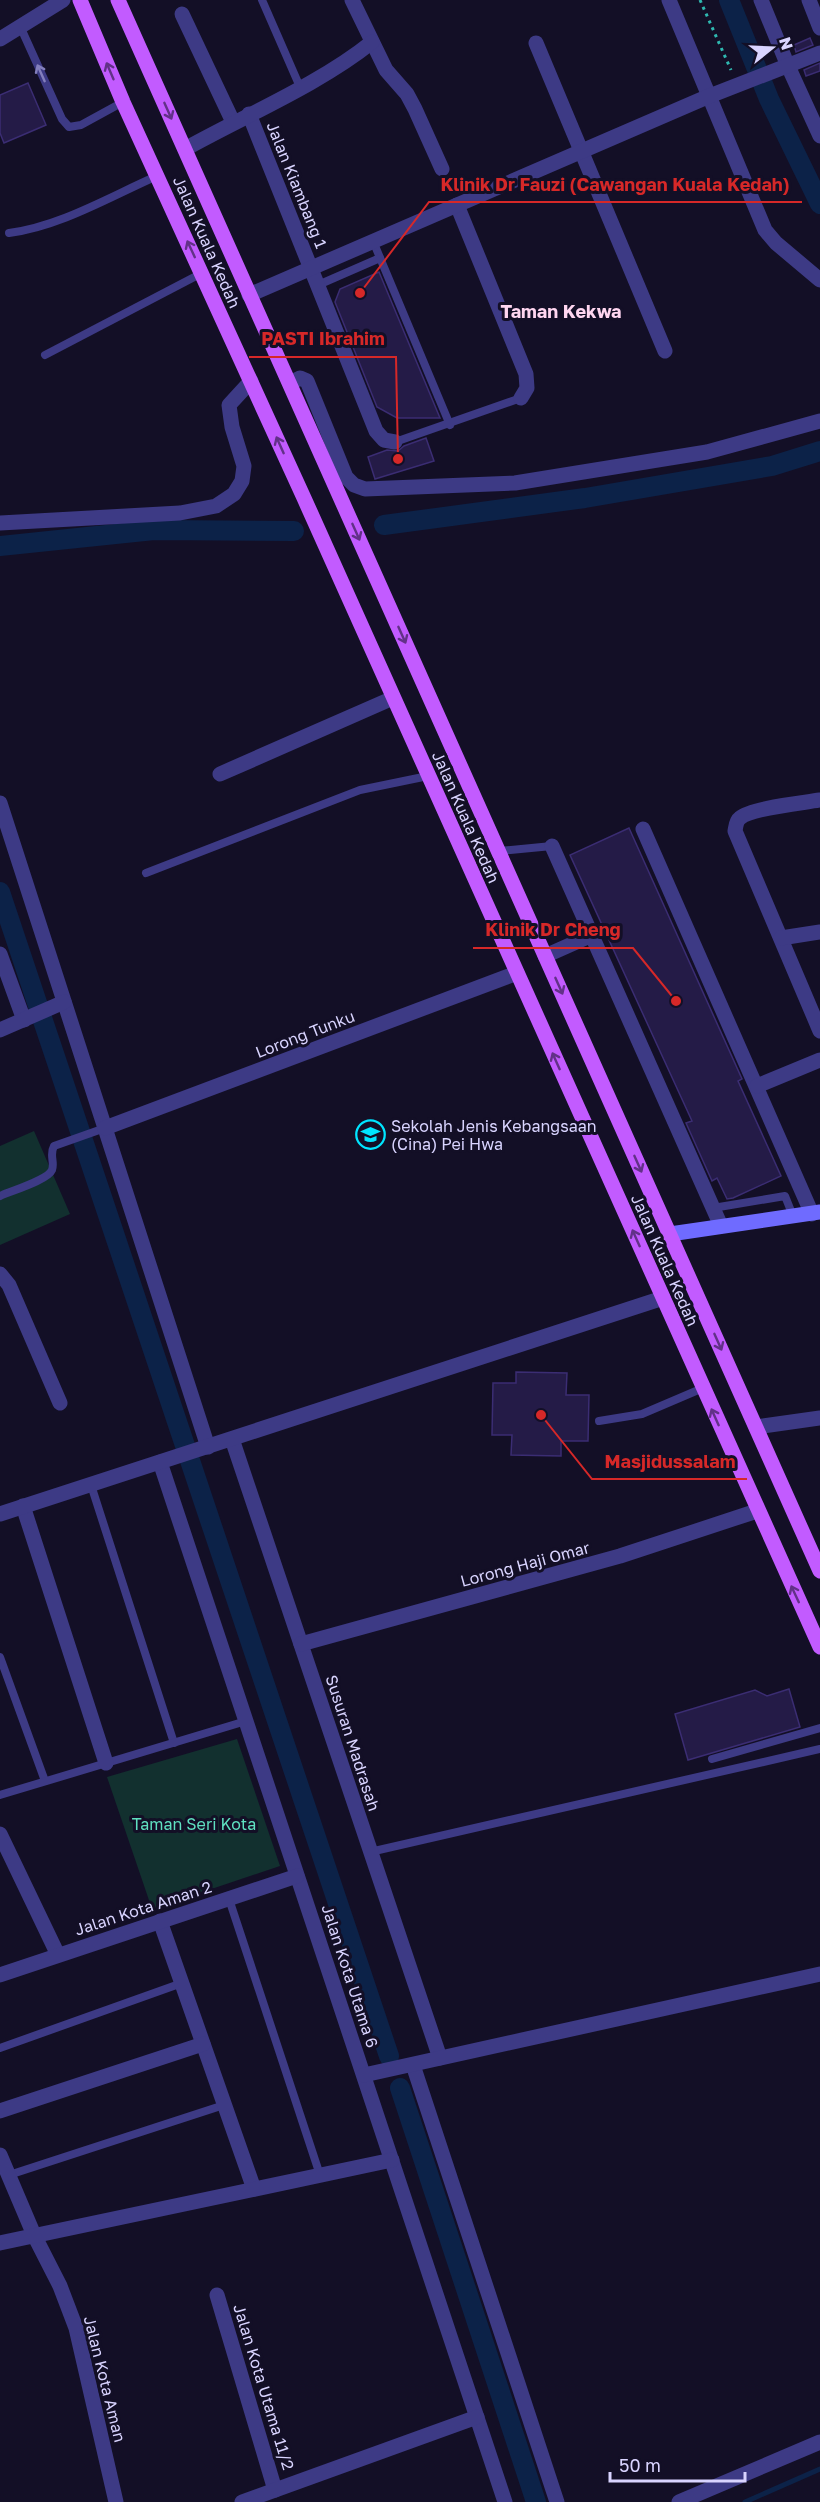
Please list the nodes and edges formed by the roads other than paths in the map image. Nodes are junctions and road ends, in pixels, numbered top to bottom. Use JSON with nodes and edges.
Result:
{"nodes":[{"id":1,"x":63,"y":0,"type":"edge"},
{"id":2,"x":80,"y":0,"type":"edge"},
{"id":3,"x":89,"y":0,"type":"edge"},
{"id":4,"x":118,"y":0,"type":"edge"},
{"id":5,"x":262,"y":0,"type":"edge"},
{"id":6,"x":352,"y":0,"type":"edge"},
{"id":7,"x":669,"y":0,"type":"edge"},
{"id":8,"x":760,"y":0,"type":"edge"},
{"id":9,"x":809,"y":0,"type":"edge"},
{"id":10,"x":47,"y":4,"type":"edge"},
{"id":11,"x":182,"y":14,"type":"dead end"},
{"id":12,"x":20,"y":26,"type":"junction"},
{"id":13,"x":820,"y":28,"type":"edge"},
{"id":14,"x":93,"y":31,"type":"junction"},
{"id":15,"x":0,"y":39,"type":"edge"},
{"id":16,"x":372,"y":42,"type":"junction"},
{"id":17,"x":536,"y":43,"type":"dead end"},
{"id":18,"x":820,"y":53,"type":"edge"},
{"id":19,"x":788,"y":66,"type":"junction"},
{"id":20,"x":300,"y":87,"type":"junction"},
{"id":21,"x":707,"y":96,"type":"junction"},
{"id":22,"x":123,"y":102,"type":"junction"},
{"id":23,"x":249,"y":114,"type":"junction"},
{"id":24,"x":233,"y":122,"type":"junction"},
{"id":25,"x":820,"y":136,"type":"edge"},
{"id":26,"x":185,"y":149,"type":"junction"},
{"id":27,"x":581,"y":150,"type":"junction"},
{"id":28,"x":442,"y":170,"type":"dead end"},
{"id":29,"x":157,"y":176,"type":"junction"},
{"id":30,"x":457,"y":205,"type":"junction"},
{"id":31,"x":9,"y":233,"type":"dead end"},
{"id":32,"x":373,"y":241,"type":"junction"},
{"id":33,"x":380,"y":258,"type":"junction"},
{"id":34,"x":312,"y":269,"type":"junction"},
{"id":35,"x":202,"y":273,"type":"junction"},
{"id":36,"x":820,"y":280,"type":"edge"},
{"id":37,"x":318,"y":285,"type":"junction"},
{"id":38,"x":249,"y":295,"type":"junction"},
{"id":39,"x":665,"y":351,"type":"dead end"},
{"id":40,"x":45,"y":355,"type":"dead end"},
{"id":41,"x":251,"y":381,"type":"junction"},
{"id":42,"x":290,"y":383,"type":"junction"},
{"id":43,"x":521,"y":398,"type":"joint"},
{"id":44,"x":820,"y":422,"type":"edge"},
{"id":45,"x":450,"y":425,"type":"junction"},
{"id":46,"x":395,"y":442,"type":"joint"},
{"id":47,"x":0,"y":523,"type":"edge"},
{"id":48,"x":393,"y":698,"type":"junction"},
{"id":49,"x":220,"y":774,"type":"dead end"},
{"id":50,"x":428,"y":776,"type":"junction"},
{"id":51,"x":820,"y":800,"type":"edge"},
{"id":52,"x":0,"y":803,"type":"edge"},
{"id":53,"x":643,"y":829,"type":"dead end"},
{"id":54,"x":552,"y":846,"type":"joint"},
{"id":55,"x":499,"y":851,"type":"junction"},
{"id":56,"x":146,"y":873,"type":"dead end"},
{"id":57,"x":820,"y":932,"type":"edge"},
{"id":58,"x":590,"y":936,"type":"junction"},
{"id":59,"x":781,"y":938,"type":"junction"},
{"id":60,"x":0,"y":954,"type":"edge"},
{"id":61,"x":545,"y":956,"type":"junction"},
{"id":62,"x":517,"y":973,"type":"junction"},
{"id":63,"x":64,"y":1002,"type":"junction"},
{"id":64,"x":35,"y":1015,"type":"junction"},
{"id":65,"x":0,"y":1030,"type":"edge"},
{"id":66,"x":820,"y":1031,"type":"edge"},
{"id":67,"x":820,"y":1060,"type":"edge"},
{"id":68,"x":757,"y":1086,"type":"junction"},
{"id":69,"x":105,"y":1128,"type":"junction"},
{"id":70,"x":0,"y":1196,"type":"edge"},
{"id":71,"x":713,"y":1208,"type":"junction"},
{"id":72,"x":816,"y":1213,"type":"edge"},
{"id":73,"x":793,"y":1216,"type":"junction"},
{"id":74,"x":721,"y":1226,"type":"junction"},
{"id":75,"x":670,"y":1234,"type":"junction"},
{"id":76,"x":0,"y":1274,"type":"edge"},
{"id":77,"x":663,"y":1298,"type":"junction"},
{"id":78,"x":703,"y":1388,"type":"junction"},
{"id":79,"x":60,"y":1404,"type":"dead end"},
{"id":80,"x":820,"y":1418,"type":"edge"},
{"id":81,"x":599,"y":1421,"type":"dead end"},
{"id":82,"x":756,"y":1427,"type":"junction"},
{"id":83,"x":232,"y":1439,"type":"junction"},
{"id":84,"x":201,"y":1449,"type":"junction"},
{"id":85,"x":167,"y":1460,"type":"junction"},
{"id":86,"x":91,"y":1485,"type":"junction"},
{"id":87,"x":23,"y":1506,"type":"junction"},
{"id":88,"x":758,"y":1511,"type":"junction"},
{"id":89,"x":0,"y":1514,"type":"edge"},
{"id":90,"x":820,"y":1571,"type":"edge"},
{"id":91,"x":301,"y":1644,"type":"junction"},
{"id":92,"x":820,"y":1647,"type":"edge"},
{"id":93,"x":0,"y":1658,"type":"edge"},
{"id":94,"x":246,"y":1721,"type":"junction"},
{"id":95,"x":820,"y":1728,"type":"edge"},
{"id":96,"x":174,"y":1743,"type":"junction"},
{"id":97,"x":820,"y":1749,"type":"edge"},
{"id":98,"x":712,"y":1759,"type":"dead end"},
{"id":99,"x":106,"y":1763,"type":"junction"},
{"id":100,"x":45,"y":1782,"type":"junction"},
{"id":101,"x":0,"y":1795,"type":"edge"},
{"id":102,"x":0,"y":1834,"type":"edge"},
{"id":103,"x":370,"y":1852,"type":"junction"},
{"id":104,"x":297,"y":1876,"type":"junction"},
{"id":105,"x":229,"y":1899,"type":"junction"},
{"id":106,"x":160,"y":1921,"type":"junction"},
{"id":107,"x":58,"y":1955,"type":"junction"},
{"id":108,"x":820,"y":1974,"type":"edge"},
{"id":109,"x":0,"y":1975,"type":"edge"},
{"id":110,"x":182,"y":1983,"type":"junction"},
{"id":111,"x":203,"y":2044,"type":"junction"},
{"id":112,"x":0,"y":2048,"type":"edge"},
{"id":113,"x":440,"y":2058,"type":"junction"},
{"id":114,"x":413,"y":2065,"type":"junction"},
{"id":115,"x":364,"y":2074,"type":"junction"},
{"id":116,"x":224,"y":2106,"type":"junction"},
{"id":117,"x":0,"y":2111,"type":"edge"},
{"id":118,"x":0,"y":2155,"type":"edge"},
{"id":119,"x":392,"y":2160,"type":"junction"},
{"id":120,"x":9,"y":2175,"type":"junction"},
{"id":121,"x":320,"y":2175,"type":"junction"},
{"id":122,"x":254,"y":2189,"type":"junction"},
{"id":123,"x":34,"y":2235,"type":"junction"},
{"id":124,"x":0,"y":2243,"type":"edge"},
{"id":125,"x":218,"y":2295,"type":"dead end"},
{"id":126,"x":477,"y":2417,"type":"junction"},
{"id":127,"x":820,"y":2442,"type":"edge"},
{"id":128,"x":275,"y":2490,"type":"junction"},
{"id":129,"x":116,"y":2502,"type":"edge"},
{"id":130,"x":242,"y":2502,"type":"edge"},
{"id":131,"x":505,"y":2502,"type":"edge"},
{"id":132,"x":557,"y":2502,"type":"edge"},
{"id":133,"x":679,"y":2502,"type":"edge"}],
"edges":[{"from":1,"to":10,"type":"street"},
{"from":2,"to":14,"type":"main road","name":"Jalan Kuala Kedah"},
{"from":3,"to":14,"type":"main road"},
{"from":4,"to":26,"type":"main road","name":"Jalan Kuala Kedah","one_way":true},
{"from":5,"to":20,"type":"lane"},
{"from":6,"to":16,"type":"street"},
{"from":7,"to":21,"type":"street"},
{"from":8,"to":19,"type":"street"},
{"from":9,"to":13,"type":"street"},
{"from":10,"to":12,"type":"street"},
{"from":11,"to":24,"type":"street"},
{"from":12,"to":15,"type":"street"},
{"from":22,"to":12,"type":"lane","one_way":true},
{"from":22,"to":14,"type":"main road","name":"Jalan Kuala Kedah","one_way":true},
{"from":16,"to":20,"type":"street"},
{"from":16,"to":28,"type":"street"},
{"from":17,"to":27,"type":"street"},
{"from":18,"to":19,"type":"street"},
{"from":19,"to":21,"type":"street"},
{"from":19,"to":25,"type":"street"},
{"from":20,"to":23,"type":"street"},
{"from":21,"to":27,"type":"street"},
{"from":21,"to":36,"type":"street"},
{"from":22,"to":29,"type":"main road","name":"Jalan Kuala Kedah"},
{"from":23,"to":24,"type":"street"},
{"from":23,"to":34,"type":"street","name":"Jalan Kiambang 1"},
{"from":24,"to":26,"type":"street"},
{"from":26,"to":38,"type":"main road","name":"Jalan Kuala Kedah"},
{"from":27,"to":30,"type":"street"},
{"from":27,"to":39,"type":"street"},
{"from":29,"to":31,"type":"lane"},
{"from":35,"to":29,"type":"main road","name":"Jalan Kuala Kedah","one_way":true},
{"from":30,"to":32,"type":"street"},
{"from":30,"to":43,"type":"street"},
{"from":32,"to":33,"type":"lane"},
{"from":32,"to":34,"type":"street"},
{"from":33,"to":37,"type":"lane"},
{"from":33,"to":45,"type":"lane"},
{"from":34,"to":37,"type":"street","name":"Jalan Kiambang 1"},
{"from":34,"to":38,"type":"street"},
{"from":35,"to":40,"type":"lane"},
{"from":35,"to":41,"type":"main road","name":"Jalan Kuala Kedah"},
{"from":37,"to":46,"type":"street","name":"Jalan Kiambang 1"},
{"from":38,"to":42,"type":"main road","name":"Jalan Kuala Kedah"},
{"from":41,"to":47,"type":"street"},
{"from":48,"to":41,"type":"main road","name":"Jalan Kuala Kedah","one_way":true},
{"from":42,"to":44,"type":"street"},
{"from":42,"to":55,"type":"main road","name":"Jalan Kuala Kedah","one_way":true},
{"from":43,"to":45,"type":"lane"},
{"from":45,"to":46,"type":"lane"},
{"from":48,"to":49,"type":"street"},
{"from":48,"to":50,"type":"main road","name":"Jalan Kuala Kedah"},
{"from":50,"to":56,"type":"lane"},
{"from":50,"to":62,"type":"main road","name":"Jalan Kuala Kedah"},
{"from":51,"to":59,"type":"street"},
{"from":52,"to":63,"type":"street"},
{"from":53,"to":68,"type":"street"},
{"from":54,"to":55,"type":"lane"},
{"from":54,"to":58,"type":"street"},
{"from":55,"to":61,"type":"main road","name":"Jalan Kuala Kedah"},
{"from":57,"to":59,"type":"street"},
{"from":58,"to":61,"type":"street"},
{"from":58,"to":71,"type":"street"},
{"from":59,"to":66,"type":"street"},
{"from":60,"to":64,"type":"street"},
{"from":61,"to":75,"type":"main road","name":"Jalan Kuala Kedah","one_way":true},
{"from":62,"to":69,"type":"street","name":"Lorong Tunku"},
{"from":77,"to":62,"type":"main road","name":"Jalan Kuala Kedah","one_way":true},
{"from":63,"to":64,"type":"street"},
{"from":63,"to":69,"type":"street"},
{"from":64,"to":65,"type":"street"},
{"from":67,"to":68,"type":"street"},
{"from":68,"to":72,"type":"street"},
{"from":69,"to":70,"type":"lane"},
{"from":69,"to":84,"type":"street"},
{"from":71,"to":73,"type":"lane"},
{"from":71,"to":74,"type":"street"},
{"from":72,"to":73,"type":"street"},
{"from":73,"to":74,"type":"street"},
{"from":74,"to":75,"type":"street"},
{"from":75,"to":82,"type":"main road","name":"Jalan Kuala Kedah","one_way":true},
{"from":76,"to":79,"type":"street"},
{"from":77,"to":78,"type":"main road","name":"Jalan Kuala Kedah"},
{"from":77,"to":83,"type":"street"},
{"from":78,"to":81,"type":"lane"},
{"from":88,"to":78,"type":"main road","name":"Jalan Kuala Kedah","one_way":true},
{"from":80,"to":82,"type":"street"},
{"from":82,"to":90,"type":"main road","name":"Jalan Kuala Kedah"},
{"from":83,"to":84,"type":"street"},
{"from":83,"to":91,"type":"street","name":"Susuran Madrasah"},
{"from":84,"to":85,"type":"street"},
{"from":85,"to":86,"type":"street"},
{"from":85,"to":94,"type":"street","name":"Jalan Kota Utama 6"},
{"from":86,"to":87,"type":"street"},
{"from":86,"to":96,"type":"lane"},
{"from":87,"to":89,"type":"street"},
{"from":87,"to":99,"type":"street"},
{"from":88,"to":91,"type":"street","name":"Lorong Haji Omar"},
{"from":92,"to":88,"type":"main road","name":"Jalan Kuala Kedah","one_way":true},
{"from":91,"to":103,"type":"street","name":"Susuran Madrasah"},
{"from":93,"to":100,"type":"lane"},
{"from":94,"to":96,"type":"lane"},
{"from":94,"to":104,"type":"street","name":"Jalan Kota Utama 6"},
{"from":95,"to":98,"type":"lane"},
{"from":96,"to":99,"type":"lane"},
{"from":97,"to":103,"type":"lane"},
{"from":99,"to":100,"type":"lane"},
{"from":100,"to":101,"type":"lane"},
{"from":102,"to":107,"type":"street"},
{"from":103,"to":113,"type":"street","name":"Susuran Madrasah"},
{"from":104,"to":105,"type":"street","name":"Jalan Kota Aman 2"},
{"from":104,"to":115,"type":"street","name":"Jalan Kota Utama 6"},
{"from":105,"to":106,"type":"street","name":"Jalan Kota Aman 2"},
{"from":105,"to":121,"type":"lane"},
{"from":106,"to":107,"type":"street","name":"Jalan Kota Aman 2"},
{"from":106,"to":110,"type":"street"},
{"from":107,"to":109,"type":"street","name":"Jalan Kota Aman 2"},
{"from":108,"to":113,"type":"street"},
{"from":110,"to":111,"type":"street"},
{"from":110,"to":112,"type":"lane"},
{"from":111,"to":116,"type":"street"},
{"from":111,"to":117,"type":"street"},
{"from":113,"to":114,"type":"street"},
{"from":114,"to":115,"type":"street"},
{"from":114,"to":132,"type":"street"},
{"from":115,"to":119,"type":"street","name":"Jalan Kota Utama 6"},
{"from":116,"to":120,"type":"lane"},
{"from":116,"to":122,"type":"street"},
{"from":118,"to":120,"type":"street","name":"Jalan Kota Aman"},
{"from":119,"to":121,"type":"street"},
{"from":119,"to":126,"type":"street","name":"Jalan Kota Utama 6"},
{"from":120,"to":123,"type":"street","name":"Jalan Kota Aman"},
{"from":121,"to":122,"type":"street"},
{"from":122,"to":123,"type":"street"},
{"from":123,"to":124,"type":"street"},
{"from":123,"to":129,"type":"street","name":"Jalan Kota Aman"},
{"from":125,"to":128,"type":"street","name":"Jalan Kota Utama 11/2"},
{"from":126,"to":128,"type":"street"},
{"from":126,"to":131,"type":"street","name":"Jalan Kota Utama 6"},
{"from":127,"to":133,"type":"street"},
{"from":128,"to":130,"type":"street"}]}
